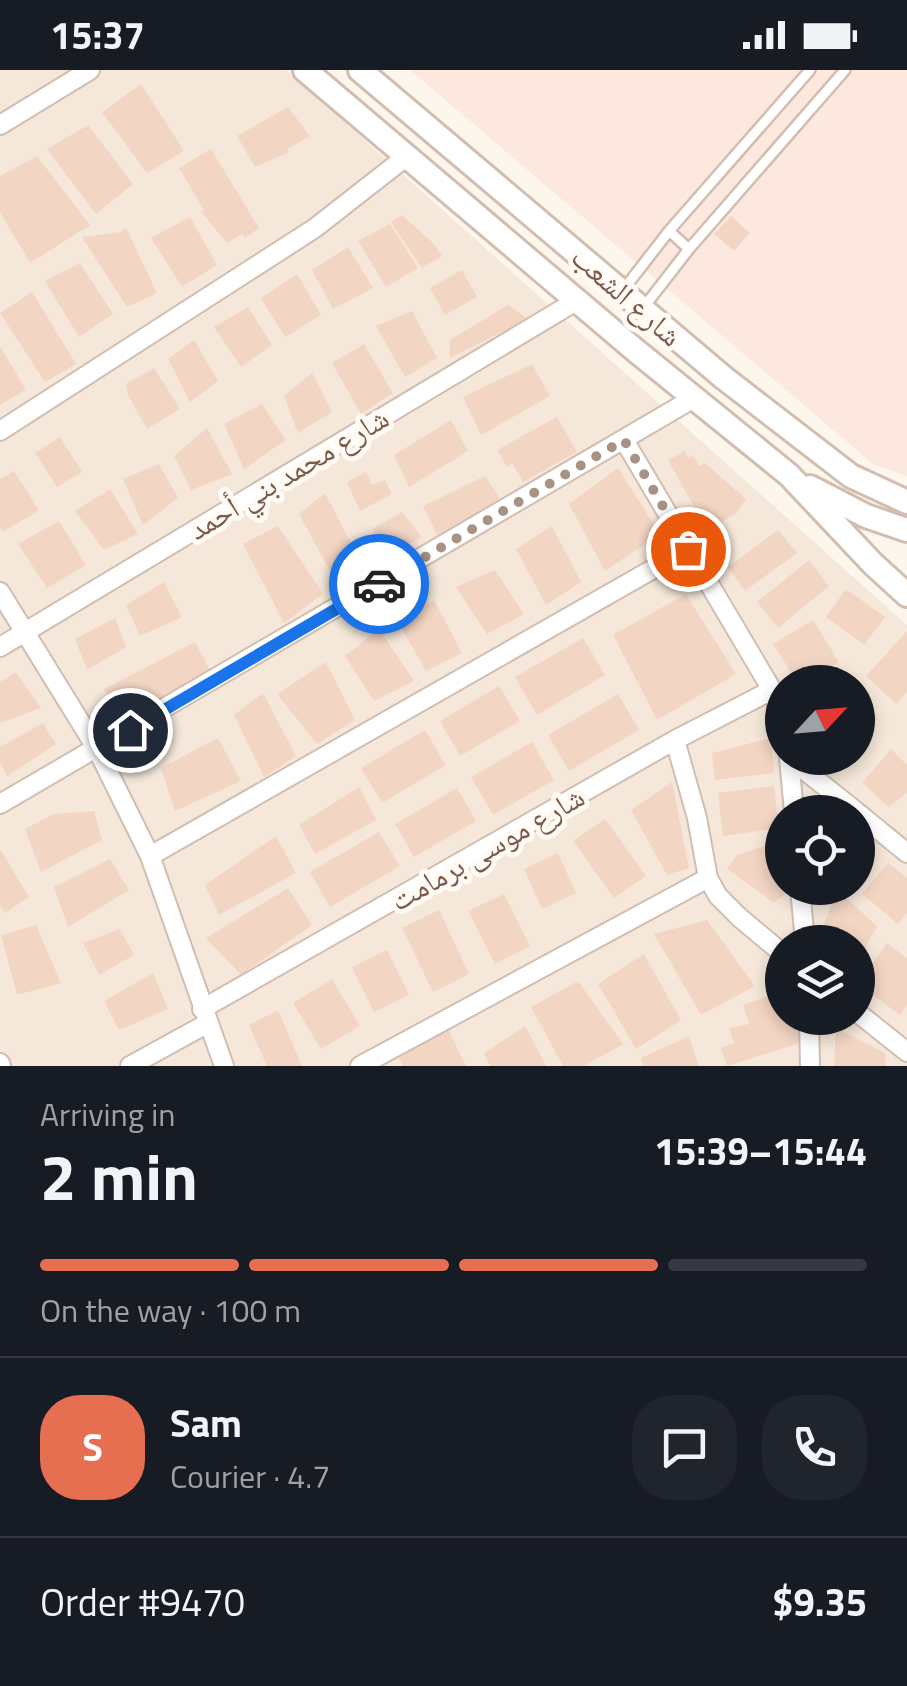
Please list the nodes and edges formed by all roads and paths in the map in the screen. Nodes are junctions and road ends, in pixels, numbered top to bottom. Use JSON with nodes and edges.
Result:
{"nodes":[{"id":1,"x":90,"y":70,"type":"edge"},
{"id":2,"x":306,"y":70,"type":"edge"},
{"id":3,"x":360,"y":70,"type":"edge"},
{"id":4,"x":810,"y":70,"type":"edge"},
{"id":5,"x":845,"y":70,"type":"edge"},
{"id":6,"x":0,"y":125,"type":"edge"},
{"id":7,"x":406,"y":156,"type":"junction"},
{"id":8,"x":536,"y":216,"type":"junction"},
{"id":9,"x":669,"y":231,"type":"junction"},
{"id":10,"x":510,"y":243,"type":"junction"},
{"id":11,"x":689,"y":249,"type":"junction"},
{"id":12,"x":621,"y":292,"type":"junction"},
{"id":13,"x":576,"y":300,"type":"junction"},
{"id":14,"x":642,"y":309,"type":"junction"},
{"id":15,"x":694,"y":398,"type":"junction"},
{"id":16,"x":0,"y":431,"type":"edge"},
{"id":17,"x":624,"y":440,"type":"junction"},
{"id":18,"x":789,"y":476,"type":"junction"},
{"id":19,"x":907,"y":502,"type":"edge"},
{"id":20,"x":907,"y":530,"type":"edge"},
{"id":21,"x":688,"y":549,"type":"junction"},
{"id":22,"x":0,"y":592,"type":"edge"},
{"id":23,"x":907,"y":594,"type":"edge"},
{"id":24,"x":24,"y":632,"type":"junction"},
{"id":25,"x":0,"y":646,"type":"edge"},
{"id":26,"x":765,"y":678,"type":"edge"},
{"id":27,"x":765,"y":694,"type":"edge"},
{"id":28,"x":676,"y":740,"type":"junction"},
{"id":29,"x":97,"y":749,"type":"junction"},
{"id":30,"x":811,"y":775,"type":"edge"},
{"id":31,"x":835,"y":795,"type":"edge"},
{"id":32,"x":0,"y":804,"type":"edge"},
{"id":33,"x":875,"y":827,"type":"edge"},
{"id":34,"x":907,"y":852,"type":"edge"},
{"id":35,"x":150,"y":856,"type":"junction"},
{"id":36,"x":708,"y":878,"type":"junction"},
{"id":37,"x":765,"y":938,"type":"edge"},
{"id":38,"x":205,"y":1016,"type":"junction"},
{"id":39,"x":875,"y":1027,"type":"edge"},
{"id":40,"x":809,"y":1035,"type":"edge"},
{"id":41,"x":907,"y":1052,"type":"edge"},
{"id":42,"x":130,"y":1066,"type":"edge"},
{"id":43,"x":224,"y":1066,"type":"edge"},
{"id":44,"x":360,"y":1066,"type":"edge"},
{"id":45,"x":810,"y":1066,"type":"edge"}],
"edges":[{"from":1,"to":6,"type":"street"},
{"from":2,"to":7,"type":"street","name":"شارع الشعب"},
{"from":3,"to":8,"type":"street","name":"شارع الشعب"},
{"from":4,"to":9,"type":"lane"},
{"from":5,"to":11,"type":"lane"},
{"from":7,"to":10,"type":"street","name":"شارع الشعب"},
{"from":7,"to":16,"type":"street"},
{"from":8,"to":10,"type":"street"},
{"from":8,"to":12,"type":"street","name":"شارع الشعب"},
{"from":9,"to":11,"type":"lane"},
{"from":9,"to":12,"type":"lane"},
{"from":10,"to":13,"type":"street","name":"شارع الشعب"},
{"from":11,"to":14,"type":"lane"},
{"from":12,"to":14,"type":"street","name":"شارع الشعب"},
{"from":13,"to":15,"type":"street","name":"شارع الشعب"},
{"from":13,"to":24,"type":"street","name":"شارع محمد بني أحمد"},
{"from":14,"to":19,"type":"street","name":"شارع الشعب"},
{"from":15,"to":17,"type":"street"},
{"from":15,"to":18,"type":"street","name":"شارع الشعب"},
{"from":17,"to":21,"type":"street"},
{"from":17,"to":29,"type":"street"},
{"from":18,"to":20,"type":"street","name":"شارع الشعب"},
{"from":18,"to":23,"type":"street","name":"شارع الشعب"},
{"from":21,"to":26,"type":"street"},
{"from":21,"to":35,"type":"street"},
{"from":22,"to":24,"type":"street"},
{"from":24,"to":25,"type":"street","name":"شارع محمد بني أحمد"},
{"from":24,"to":29,"type":"street"},
{"from":27,"to":28,"type":"street","name":"شارع موسى برمامت"},
{"from":28,"to":36,"type":"street"},
{"from":28,"to":38,"type":"street","name":"شارع موسى برمامت"},
{"from":29,"to":32,"type":"street"},
{"from":29,"to":35,"type":"street"},
{"from":30,"to":31,"type":"street"},
{"from":33,"to":34,"type":"street"},
{"from":35,"to":38,"type":"street"},
{"from":36,"to":37,"type":"street"},
{"from":36,"to":44,"type":"street"},
{"from":38,"to":42,"type":"street","name":"شارع موسى برمامت"},
{"from":38,"to":43,"type":"street"},
{"from":39,"to":41,"type":"street"},
{"from":40,"to":45,"type":"street"}]}
